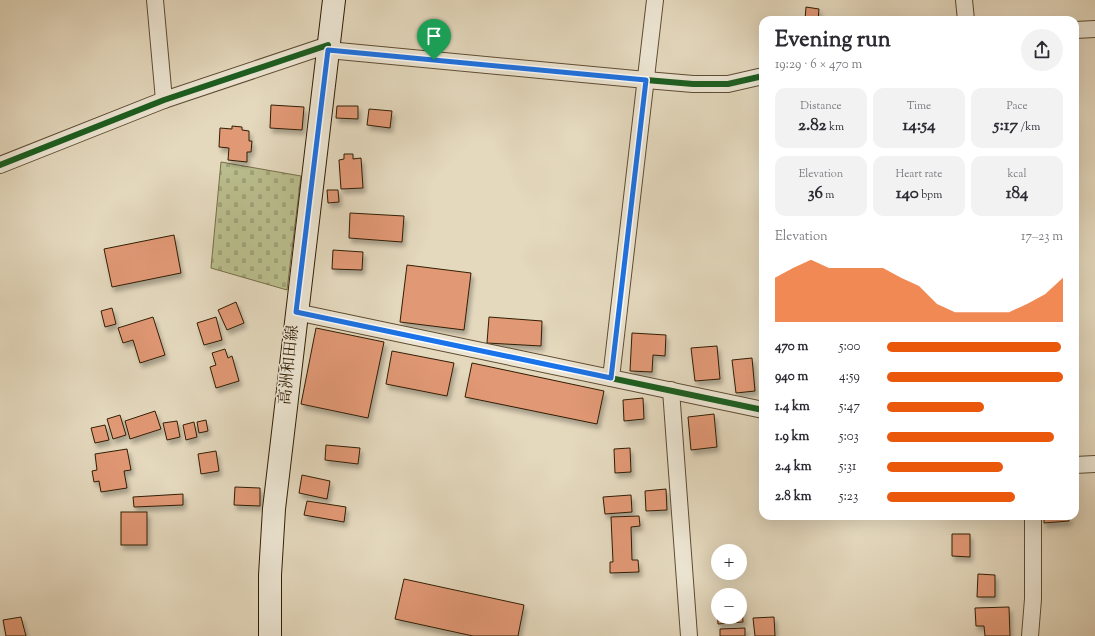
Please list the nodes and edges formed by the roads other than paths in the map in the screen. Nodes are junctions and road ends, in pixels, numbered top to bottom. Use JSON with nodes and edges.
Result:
{"nodes":[{"id":1,"x":155,"y":0,"type":"edge"},
{"id":2,"x":334,"y":0,"type":"edge"},
{"id":3,"x":655,"y":0,"type":"edge"},
{"id":4,"x":964,"y":0,"type":"edge"},
{"id":5,"x":966,"y":16,"type":"edge"},
{"id":6,"x":1095,"y":29,"type":"edge"},
{"id":7,"x":1079,"y":30,"type":"edge"},
{"id":8,"x":328,"y":48,"type":"junction"},
{"id":9,"x":759,"y":77,"type":"edge"},
{"id":10,"x":646,"y":80,"type":"junction"},
{"id":11,"x":164,"y":100,"type":"junction"},
{"id":12,"x":0,"y":165,"type":"edge"},
{"id":13,"x":296,"y":312,"type":"junction"},
{"id":14,"x":611,"y":378,"type":"junction"},
{"id":15,"x":671,"y":390,"type":"junction"},
{"id":16,"x":759,"y":409,"type":"edge"},
{"id":17,"x":1095,"y":464,"type":"edge"},
{"id":18,"x":1079,"y":465,"type":"edge"},
{"id":19,"x":1033,"y":520,"type":"edge"},
{"id":20,"x":270,"y":636,"type":"edge"},
{"id":21,"x":689,"y":636,"type":"edge"},
{"id":22,"x":1030,"y":636,"type":"edge"}],
"edges":[{"from":1,"to":11,"type":"street"},
{"from":2,"to":8,"type":"main road","name":"高洲和田線"},
{"from":3,"to":10,"type":"street"},
{"from":4,"to":5,"type":"street"},
{"from":6,"to":7,"type":"street"},
{"from":8,"to":10,"type":"street"},
{"from":8,"to":11,"type":"street"},
{"from":8,"to":13,"type":"main road","name":"高洲和田線"},
{"from":9,"to":10,"type":"street"},
{"from":10,"to":14,"type":"street"},
{"from":11,"to":12,"type":"street"},
{"from":13,"to":14,"type":"street"},
{"from":13,"to":20,"type":"main road","name":"高洲和田線"},
{"from":14,"to":15,"type":"street"},
{"from":15,"to":16,"type":"street"},
{"from":15,"to":21,"type":"street"},
{"from":17,"to":18,"type":"street"},
{"from":19,"to":22,"type":"street"}]}
